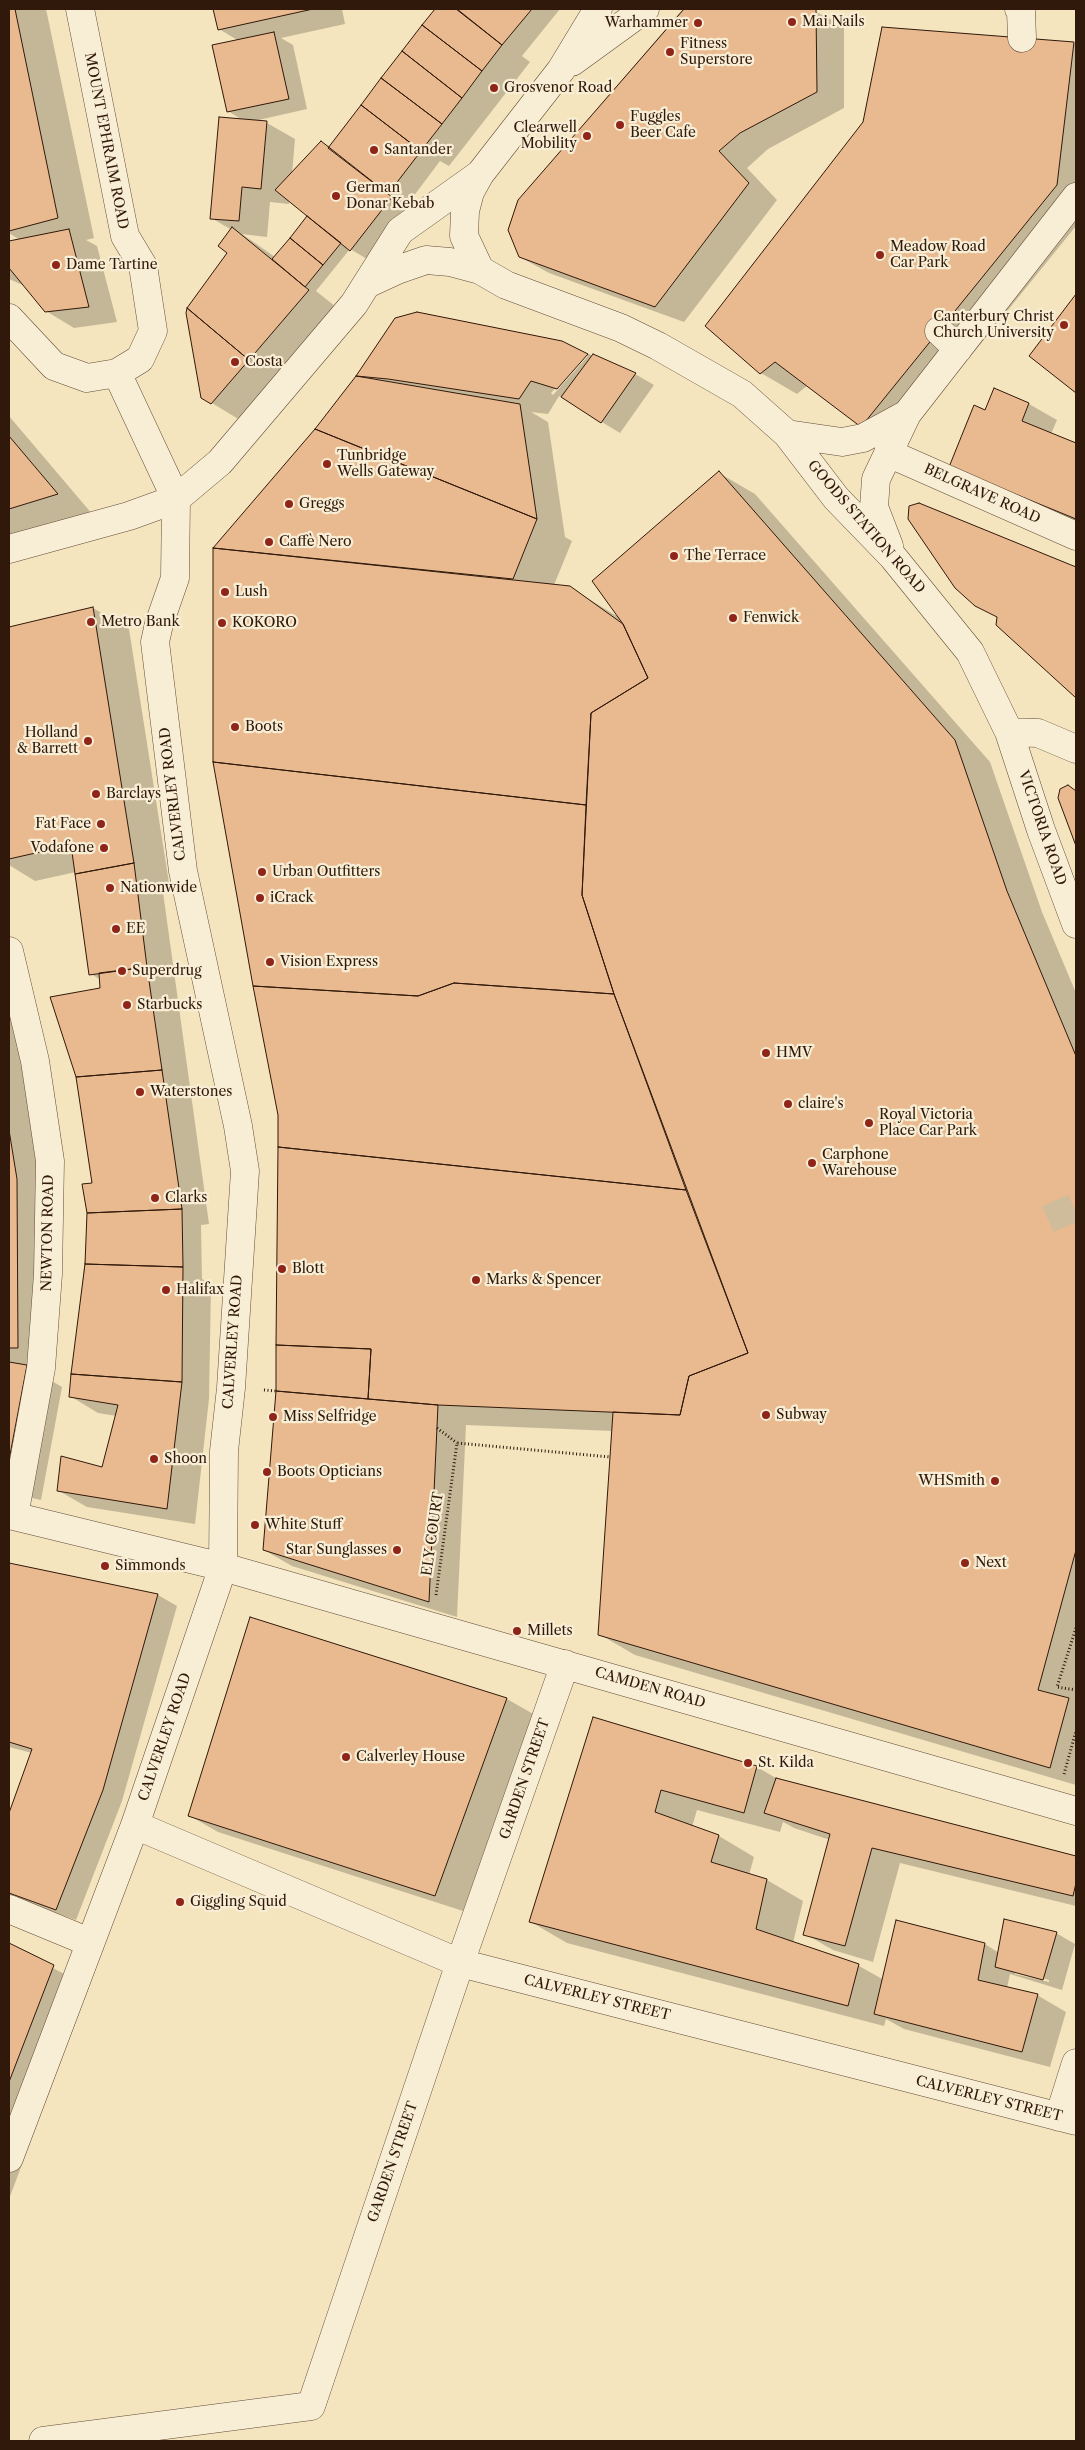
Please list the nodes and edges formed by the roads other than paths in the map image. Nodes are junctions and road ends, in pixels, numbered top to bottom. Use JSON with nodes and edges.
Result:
{"nodes":[{"id":1,"x":80,"y":9,"type":"edge"},
{"id":2,"x":598,"y":9,"type":"edge"},
{"id":3,"x":646,"y":9,"type":"edge"},
{"id":4,"x":1018,"y":9,"type":"edge"},
{"id":5,"x":1022,"y":38,"type":"dead end"},
{"id":6,"x":561,"y":70,"type":"junction"},
{"id":7,"x":480,"y":174,"type":"junction"},
{"id":8,"x":1076,"y":197,"type":"edge"},
{"id":9,"x":480,"y":270,"type":"junction"},
{"id":10,"x":369,"y":283,"type":"junction"},
{"id":11,"x":9,"y":318,"type":"edge"},
{"id":12,"x":117,"y":372,"type":"junction"},
{"id":13,"x":907,"y":414,"type":"junction"},
{"id":14,"x":786,"y":434,"type":"junction"},
{"id":15,"x":888,"y":453,"type":"junction"},
{"id":16,"x":176,"y":499,"type":"junction"},
{"id":17,"x":1076,"y":536,"type":"edge"},
{"id":18,"x":9,"y":549,"type":"edge"},
{"id":19,"x":893,"y":557,"type":"junction"},
{"id":20,"x":1009,"y":732,"type":"junction"},
{"id":21,"x":1076,"y":749,"type":"edge"},
{"id":22,"x":1076,"y":924,"type":"edge"},
{"id":23,"x":9,"y":951,"type":"edge"},
{"id":24,"x":11,"y":1516,"type":"edge"},
{"id":25,"x":223,"y":1567,"type":"junction"},
{"id":26,"x":566,"y":1664,"type":"junction"},
{"id":27,"x":1076,"y":1811,"type":"edge"},
{"id":28,"x":135,"y":1825,"type":"junction"},
{"id":29,"x":9,"y":1909,"type":"edge"},
{"id":30,"x":89,"y":1942,"type":"junction"},
{"id":31,"x":460,"y":1963,"type":"junction"},
{"id":32,"x":1076,"y":2063,"type":"edge"},
{"id":33,"x":1068,"y":2119,"type":"edge"},
{"id":34,"x":9,"y":2158,"type":"edge"},
{"id":35,"x":44,"y":2441,"type":"edge"}],
"edges":[{"from":1,"to":12,"type":"street","name":"MOUNT EPHRAIM ROAD"},
{"from":2,"to":6,"type":"street"},
{"from":3,"to":6,"type":"street"},
{"from":4,"to":5,"type":"street"},
{"from":6,"to":7,"type":"street"},
{"from":7,"to":9,"type":"street"},
{"from":7,"to":10,"type":"street"},
{"from":8,"to":13,"type":"street"},
{"from":9,"to":10,"type":"street"},
{"from":9,"to":14,"type":"street","name":"GOODS STATION ROAD"},
{"from":10,"to":16,"type":"street"},
{"from":11,"to":12,"type":"street"},
{"from":12,"to":16,"type":"street"},
{"from":13,"to":14,"type":"street"},
{"from":13,"to":15,"type":"street"},
{"from":14,"to":19,"type":"street","name":"GOODS STATION ROAD"},
{"from":15,"to":17,"type":"street","name":"BELGRAVE ROAD"},
{"from":15,"to":19,"type":"street"},
{"from":16,"to":18,"type":"street"},
{"from":16,"to":25,"type":"street","name":"CALVERLEY ROAD"},
{"from":19,"to":20,"type":"street","name":"GOODS STATION ROAD"},
{"from":20,"to":21,"type":"street"},
{"from":20,"to":22,"type":"street","name":"VICTORIA ROAD"},
{"from":23,"to":24,"type":"street","name":"NEWTON ROAD"},
{"from":24,"to":25,"type":"street","name":"CAMDEN ROAD"},
{"from":25,"to":26,"type":"street","name":"CAMDEN ROAD"},
{"from":25,"to":28,"type":"street","name":"CALVERLEY ROAD"},
{"from":26,"to":27,"type":"street","name":"CAMDEN ROAD"},
{"from":26,"to":31,"type":"street","name":"GARDEN STREET"},
{"from":28,"to":30,"type":"street","name":"CALVERLEY ROAD"},
{"from":28,"to":31,"type":"street","name":"CALVERLEY STREET"},
{"from":29,"to":30,"type":"street"},
{"from":30,"to":34,"type":"street","name":"CALVERLEY ROAD"},
{"from":31,"to":33,"type":"street","name":"CALVERLEY STREET"},
{"from":31,"to":35,"type":"street","name":"GARDEN STREET"},
{"from":32,"to":33,"type":"street"}]}
